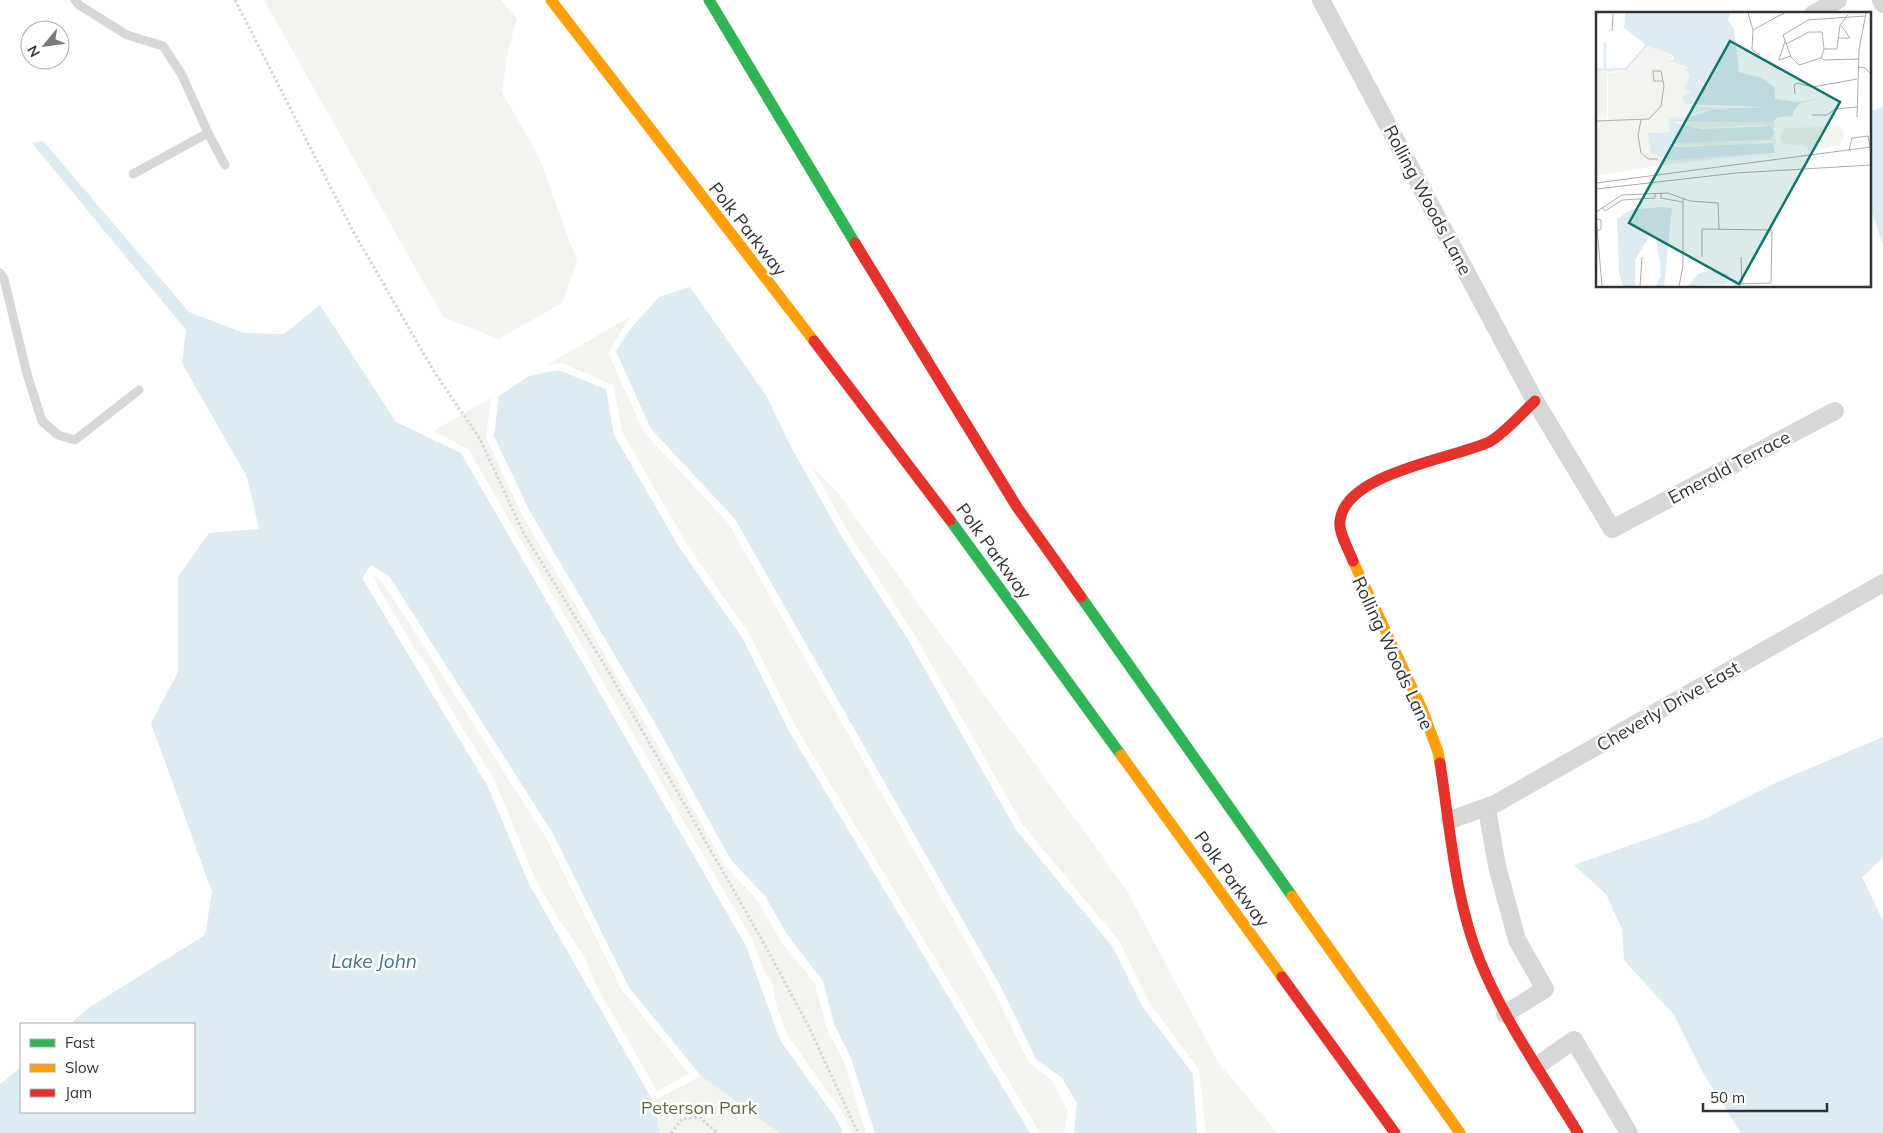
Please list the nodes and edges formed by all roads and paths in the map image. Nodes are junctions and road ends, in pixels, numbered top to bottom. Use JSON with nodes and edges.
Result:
{"nodes":[{"id":1,"x":74,"y":0,"type":"edge"},
{"id":2,"x":234,"y":0,"type":"edge"},
{"id":3,"x":551,"y":0,"type":"edge"},
{"id":4,"x":709,"y":0,"type":"edge"},
{"id":5,"x":1321,"y":0,"type":"edge"},
{"id":6,"x":1838,"y":0,"type":"edge"},
{"id":7,"x":1881,"y":0,"type":"edge"},
{"id":8,"x":1883,"y":4,"type":"edge"},
{"id":9,"x":1817,"y":12,"type":"edge"},
{"id":10,"x":208,"y":133,"type":"junction"},
{"id":11,"x":226,"y":165,"type":"dead end"},
{"id":12,"x":132,"y":174,"type":"dead end"},
{"id":13,"x":0,"y":273,"type":"edge"},
{"id":14,"x":139,"y":390,"type":"dead end"},
{"id":15,"x":1534,"y":401,"type":"junction"},
{"id":16,"x":1835,"y":411,"type":"dead end"},
{"id":17,"x":1622,"y":524,"type":"joint"},
{"id":18,"x":1883,"y":583,"type":"edge"},
{"id":19,"x":1487,"y":809,"type":"junction"},
{"id":20,"x":1450,"y":820,"type":"junction"},
{"id":21,"x":1506,"y":1014,"type":"junction"},
{"id":22,"x":1538,"y":1065,"type":"junction"},
{"id":23,"x":672,"y":1133,"type":"edge"},
{"id":24,"x":717,"y":1133,"type":"edge"},
{"id":25,"x":858,"y":1133,"type":"edge"},
{"id":26,"x":1394,"y":1133,"type":"edge"},
{"id":27,"x":1460,"y":1133,"type":"edge"},
{"id":28,"x":1578,"y":1133,"type":"edge"},
{"id":29,"x":1629,"y":1133,"type":"edge"}],
"edges":[{"from":1,"to":10,"type":"lane"},
{"from":2,"to":25,"type":"path"},
{"from":3,"to":26,"type":"main road","name":"Polk Parkway"},
{"from":4,"to":27,"type":"main road"},
{"from":5,"to":15,"type":"street","name":"Rolling Woods Lane"},
{"from":6,"to":9,"type":"street"},
{"from":7,"to":8,"type":"street"},
{"from":10,"to":11,"type":"lane"},
{"from":10,"to":12,"type":"lane"},
{"from":13,"to":14,"type":"lane"},
{"from":15,"to":17,"type":"street","name":"Rolling Woods Lane"},
{"from":15,"to":20,"type":"main road","name":"Rolling Woods Lane"},
{"from":16,"to":17,"type":"street","name":"Emerald Terrace"},
{"from":18,"to":19,"type":"street","name":"Cheverly Drive East"},
{"from":19,"to":20,"type":"street","name":"Cheverly Drive East"},
{"from":19,"to":21,"type":"street"},
{"from":20,"to":21,"type":"main road","name":"Rolling Woods Lane"},
{"from":21,"to":22,"type":"main road","name":"Rolling Woods Lane"},
{"from":22,"to":28,"type":"main road","name":"Rolling Woods Lane"},
{"from":22,"to":29,"type":"street"},
{"from":23,"to":24,"type":"path"}]}
